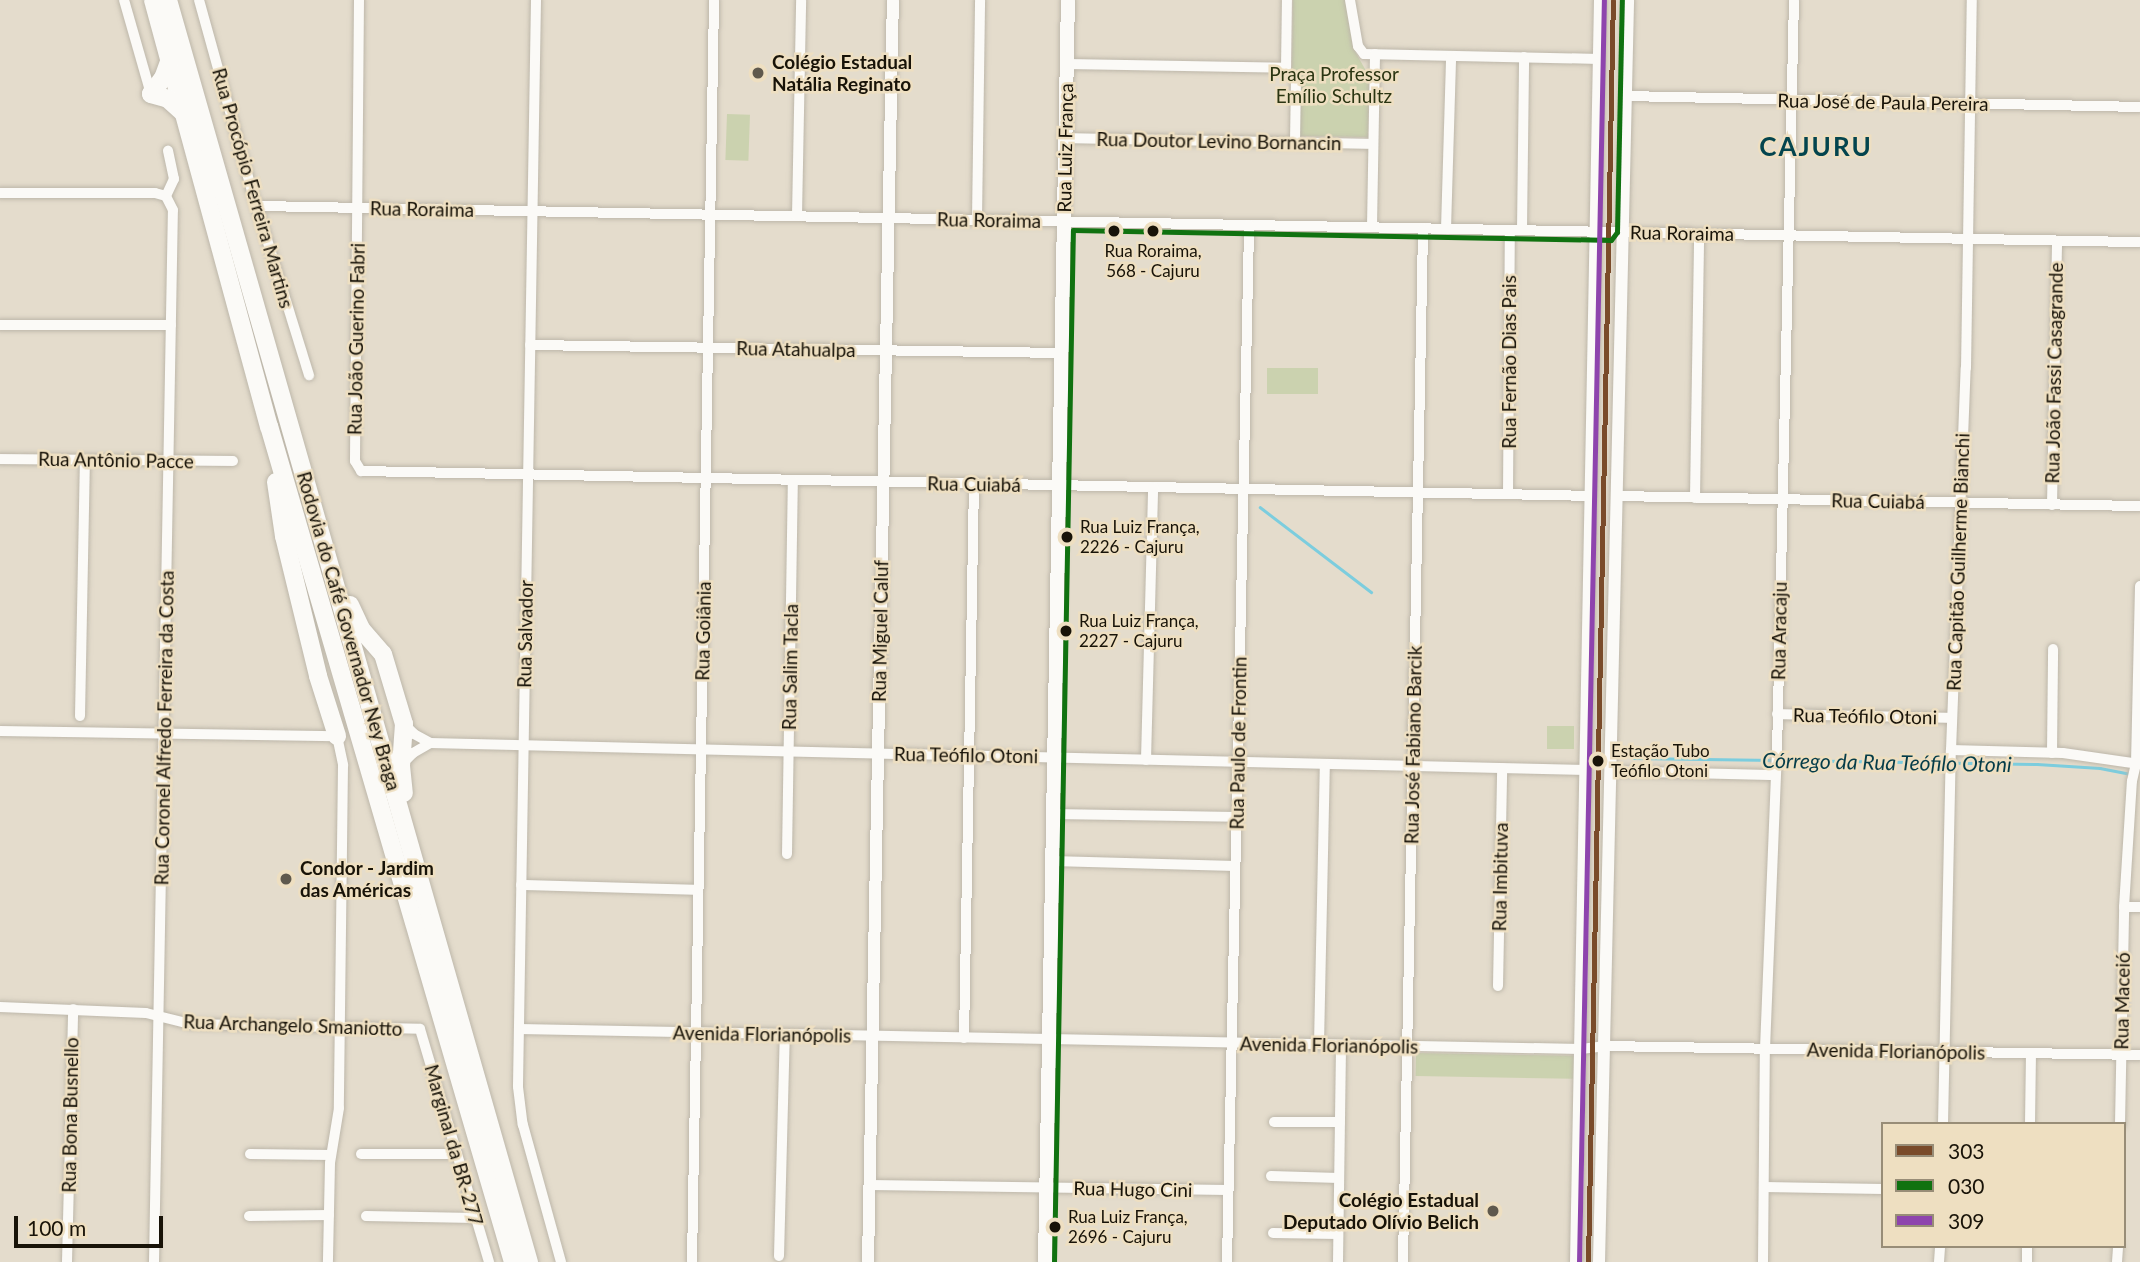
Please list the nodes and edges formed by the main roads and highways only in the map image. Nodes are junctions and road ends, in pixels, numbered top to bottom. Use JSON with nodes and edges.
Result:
{"nodes":[{"id":1,"x":153,"y":0,"type":"edge"},
{"id":2,"x":168,"y":0,"type":"edge"},
{"id":3,"x":1068,"y":0,"type":"edge"},
{"id":4,"x":170,"y":59,"type":"junction"},
{"id":5,"x":187,"y":116,"type":"junction"},
{"id":6,"x":269,"y":426,"type":"junction"},
{"id":7,"x":316,"y":520,"type":"junction"},
{"id":8,"x":337,"y":736,"type":"road end"},
{"id":9,"x":413,"y":852,"type":"junction"},
{"id":10,"x":513,"y":1262,"type":"edge"},
{"id":11,"x":529,"y":1262,"type":"edge"},
{"id":12,"x":1045,"y":1262,"type":"edge"}],
"edges":[{"from":1,"to":4,"type":"highway","name":"Rodovia do Café Governador Ney Braga"},
{"from":2,"to":7,"type":"highway","name":"Rodovia do Café Governador Ney Braga"},
{"from":3,"to":12,"type":"main road","name":"Rua Luiz França"},
{"from":4,"to":5,"type":"highway","name":"Rodovia do Café Governador Ney Braga"},
{"from":4,"to":5,"type":"highway"},
{"from":5,"to":6,"type":"highway","name":"Rodovia do Café Governador Ney Braga"},
{"from":6,"to":8,"type":"highway"},
{"from":6,"to":10,"type":"highway","name":"Rodovia do Café Governador Ney Braga"},
{"from":7,"to":9,"type":"highway","name":"Rodovia do Café Governador Ney Braga"},
{"from":7,"to":9,"type":"highway"},
{"from":9,"to":11,"type":"highway","name":"Rodovia do Café Governador Ney Braga"}]}
